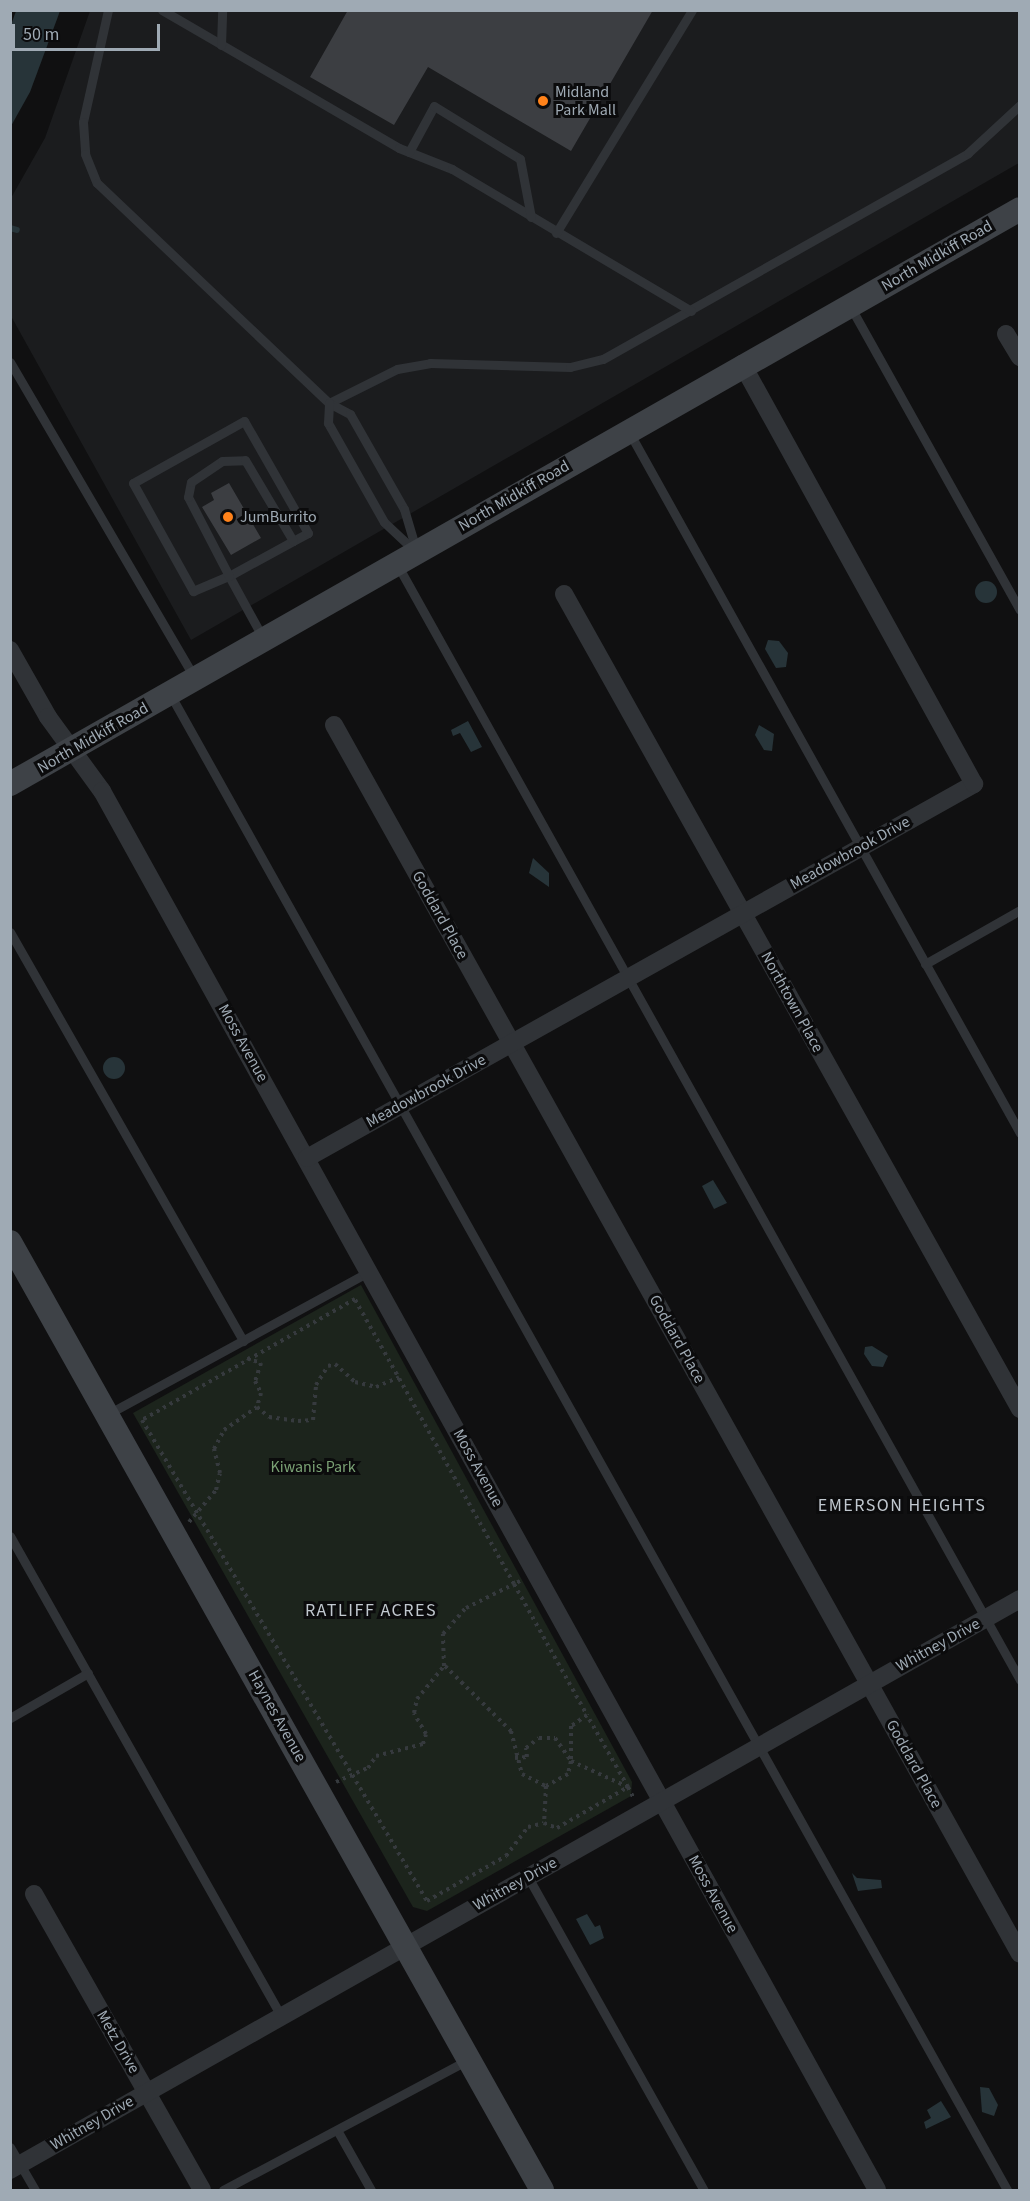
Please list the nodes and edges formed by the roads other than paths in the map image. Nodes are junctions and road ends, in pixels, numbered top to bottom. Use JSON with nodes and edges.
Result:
{"nodes":[{"id":1,"x":108,"y":10,"type":"edge"},
{"id":2,"x":162,"y":10,"type":"edge"},
{"id":3,"x":222,"y":10,"type":"edge"},
{"id":4,"x":692,"y":10,"type":"edge"},
{"id":5,"x":221,"y":45,"type":"junction"},
{"id":6,"x":1020,"y":105,"type":"edge"},
{"id":7,"x":409,"y":152,"type":"junction"},
{"id":8,"x":1020,"y":209,"type":"edge"},
{"id":9,"x":531,"y":217,"type":"junction"},
{"id":10,"x":556,"y":233,"type":"junction"},
{"id":11,"x":850,"y":306,"type":"junction"},
{"id":12,"x":691,"y":311,"type":"junction"},
{"id":13,"x":1006,"y":334,"type":"dead end"},
{"id":14,"x":1020,"y":357,"type":"edge"},
{"id":15,"x":10,"y":362,"type":"edge"},
{"id":16,"x":742,"y":364,"type":"junction"},
{"id":17,"x":329,"y":403,"type":"junction"},
{"id":18,"x":627,"y":429,"type":"junction"},
{"id":19,"x":293,"y":541,"type":"junction"},
{"id":20,"x":407,"y":558,"type":"junction"},
{"id":21,"x":229,"y":576,"type":"junction"},
{"id":22,"x":564,"y":594,"type":"dead end"},
{"id":23,"x":1020,"y":610,"type":"edge"},
{"id":24,"x":264,"y":640,"type":"junction"},
{"id":25,"x":10,"y":650,"type":"edge"},
{"id":26,"x":195,"y":679,"type":"junction"},
{"id":27,"x":170,"y":694,"type":"junction"},
{"id":28,"x":334,"y":725,"type":"dead end"},
{"id":29,"x":73,"y":750,"type":"junction"},
{"id":30,"x":10,"y":784,"type":"edge"},
{"id":31,"x":861,"y":847,"type":"junction"},
{"id":32,"x":1020,"y":910,"type":"edge"},
{"id":33,"x":742,"y":913,"type":"junction"},
{"id":34,"x":10,"y":932,"type":"edge"},
{"id":35,"x":925,"y":964,"type":"junction"},
{"id":36,"x":628,"y":977,"type":"junction"},
{"id":37,"x":511,"y":1043,"type":"junction"},
{"id":38,"x":400,"y":1106,"type":"junction"},
{"id":39,"x":1020,"y":1133,"type":"edge"},
{"id":40,"x":307,"y":1158,"type":"junction"},
{"id":41,"x":10,"y":1242,"type":"edge"},
{"id":42,"x":370,"y":1271,"type":"junction"},
{"id":43,"x":243,"y":1341,"type":"junction"},
{"id":44,"x":1020,"y":1409,"type":"edge"},
{"id":45,"x":107,"y":1414,"type":"junction"},
{"id":46,"x":10,"y":1536,"type":"edge"},
{"id":47,"x":1020,"y":1599,"type":"edge"},
{"id":48,"x":985,"y":1618,"type":"junction"},
{"id":49,"x":88,"y":1673,"type":"junction"},
{"id":50,"x":1020,"y":1680,"type":"edge"},
{"id":51,"x":869,"y":1684,"type":"junction"},
{"id":52,"x":10,"y":1718,"type":"edge"},
{"id":53,"x":760,"y":1746,"type":"junction"},
{"id":54,"x":662,"y":1802,"type":"junction"},
{"id":55,"x":528,"y":1877,"type":"junction"},
{"id":56,"x":34,"y":1894,"type":"dead end"},
{"id":57,"x":406,"y":1945,"type":"junction"},
{"id":58,"x":1020,"y":1954,"type":"edge"},
{"id":59,"x":281,"y":2016,"type":"junction"},
{"id":60,"x":469,"y":2059,"type":"junction"},
{"id":61,"x":147,"y":2092,"type":"junction"},
{"id":62,"x":337,"y":2130,"type":"junction"},
{"id":63,"x":10,"y":2147,"type":"edge"},
{"id":64,"x":15,"y":2167,"type":"edge"},
{"id":65,"x":34,"y":2190,"type":"edge"},
{"id":66,"x":202,"y":2190,"type":"edge"},
{"id":67,"x":223,"y":2190,"type":"edge"},
{"id":68,"x":371,"y":2190,"type":"edge"},
{"id":69,"x":542,"y":2190,"type":"edge"},
{"id":70,"x":704,"y":2190,"type":"edge"},
{"id":71,"x":877,"y":2190,"type":"edge"},
{"id":72,"x":1007,"y":2190,"type":"edge"}],
"edges":[{"from":1,"to":17,"type":"lane"},
{"from":2,"to":5,"type":"lane"},
{"from":3,"to":5,"type":"lane"},
{"from":4,"to":10,"type":"lane"},
{"from":5,"to":7,"type":"lane"},
{"from":6,"to":12,"type":"lane"},
{"from":7,"to":9,"type":"lane"},
{"from":7,"to":9,"type":"lane"},
{"from":8,"to":11,"type":"main road","name":"North Midkiff Road"},
{"from":9,"to":10,"type":"lane"},
{"from":10,"to":12,"type":"lane"},
{"from":11,"to":16,"type":"main road","name":"North Midkiff Road"},
{"from":11,"to":23,"type":"lane"},
{"from":12,"to":17,"type":"lane"},
{"from":13,"to":14,"type":"street"},
{"from":15,"to":26,"type":"lane"},
{"from":16,"to":18,"type":"main road","name":"North Midkiff Road"},
{"from":16,"to":31,"type":"street","name":"Meadowbrook Drive"},
{"from":17,"to":20,"type":"lane"},
{"from":17,"to":20,"type":"lane"},
{"from":18,"to":20,"type":"main road","name":"North Midkiff Road"},
{"from":18,"to":31,"type":"lane"},
{"from":19,"to":21,"type":"lane"},
{"from":19,"to":21,"type":"lane"},
{"from":19,"to":21,"type":"lane"},
{"from":20,"to":24,"type":"main road","name":"North Midkiff Road"},
{"from":20,"to":36,"type":"lane"},
{"from":21,"to":24,"type":"lane"},
{"from":22,"to":33,"type":"street","name":"Northtown Place"},
{"from":24,"to":26,"type":"main road","name":"North Midkiff Road"},
{"from":25,"to":29,"type":"street","name":"Moss Avenue"},
{"from":26,"to":27,"type":"main road","name":"North Midkiff Road"},
{"from":27,"to":29,"type":"main road","name":"North Midkiff Road"},
{"from":27,"to":38,"type":"lane"},
{"from":28,"to":37,"type":"street","name":"Goddard Place"},
{"from":29,"to":30,"type":"main road","name":"North Midkiff Road"},
{"from":29,"to":40,"type":"street","name":"Moss Avenue"},
{"from":31,"to":33,"type":"street","name":"Meadowbrook Drive"},
{"from":31,"to":35,"type":"lane"},
{"from":32,"to":35,"type":"lane"},
{"from":33,"to":36,"type":"street","name":"Meadowbrook Drive"},
{"from":33,"to":44,"type":"street","name":"Northtown Place"},
{"from":34,"to":43,"type":"lane"},
{"from":35,"to":39,"type":"lane"},
{"from":36,"to":37,"type":"street","name":"Meadowbrook Drive"},
{"from":36,"to":48,"type":"lane"},
{"from":37,"to":38,"type":"street","name":"Meadowbrook Drive"},
{"from":37,"to":51,"type":"street","name":"Goddard Place"},
{"from":38,"to":40,"type":"street","name":"Meadowbrook Drive"},
{"from":38,"to":53,"type":"lane"},
{"from":40,"to":42,"type":"street","name":"Moss Avenue"},
{"from":41,"to":45,"type":"main road","name":"Haynes Avenue"},
{"from":42,"to":43,"type":"lane"},
{"from":42,"to":54,"type":"street","name":"Moss Avenue"},
{"from":43,"to":45,"type":"lane"},
{"from":45,"to":57,"type":"main road","name":"Haynes Avenue"},
{"from":46,"to":49,"type":"lane"},
{"from":47,"to":48,"type":"street","name":"Whitney Drive"},
{"from":48,"to":50,"type":"lane"},
{"from":48,"to":51,"type":"street","name":"Whitney Drive"},
{"from":49,"to":52,"type":"lane"},
{"from":49,"to":59,"type":"lane"},
{"from":51,"to":53,"type":"street","name":"Whitney Drive"},
{"from":51,"to":58,"type":"street","name":"Goddard Place"},
{"from":53,"to":54,"type":"street","name":"Whitney Drive"},
{"from":53,"to":72,"type":"lane"},
{"from":54,"to":55,"type":"street","name":"Whitney Drive"},
{"from":54,"to":71,"type":"street","name":"Moss Avenue"},
{"from":55,"to":57,"type":"street","name":"Whitney Drive"},
{"from":55,"to":70,"type":"lane"},
{"from":56,"to":61,"type":"street","name":"Metz Drive"},
{"from":57,"to":59,"type":"street","name":"Whitney Drive"},
{"from":57,"to":60,"type":"main road","name":"Haynes Avenue"},
{"from":59,"to":61,"type":"street","name":"Whitney Drive"},
{"from":60,"to":62,"type":"lane"},
{"from":60,"to":69,"type":"main road","name":"Haynes Avenue"},
{"from":61,"to":64,"type":"street","name":"Whitney Drive"},
{"from":61,"to":66,"type":"street","name":"Metz Drive"},
{"from":62,"to":67,"type":"lane"},
{"from":62,"to":68,"type":"lane"},
{"from":63,"to":64,"type":"lane"},
{"from":64,"to":65,"type":"lane"}]}
